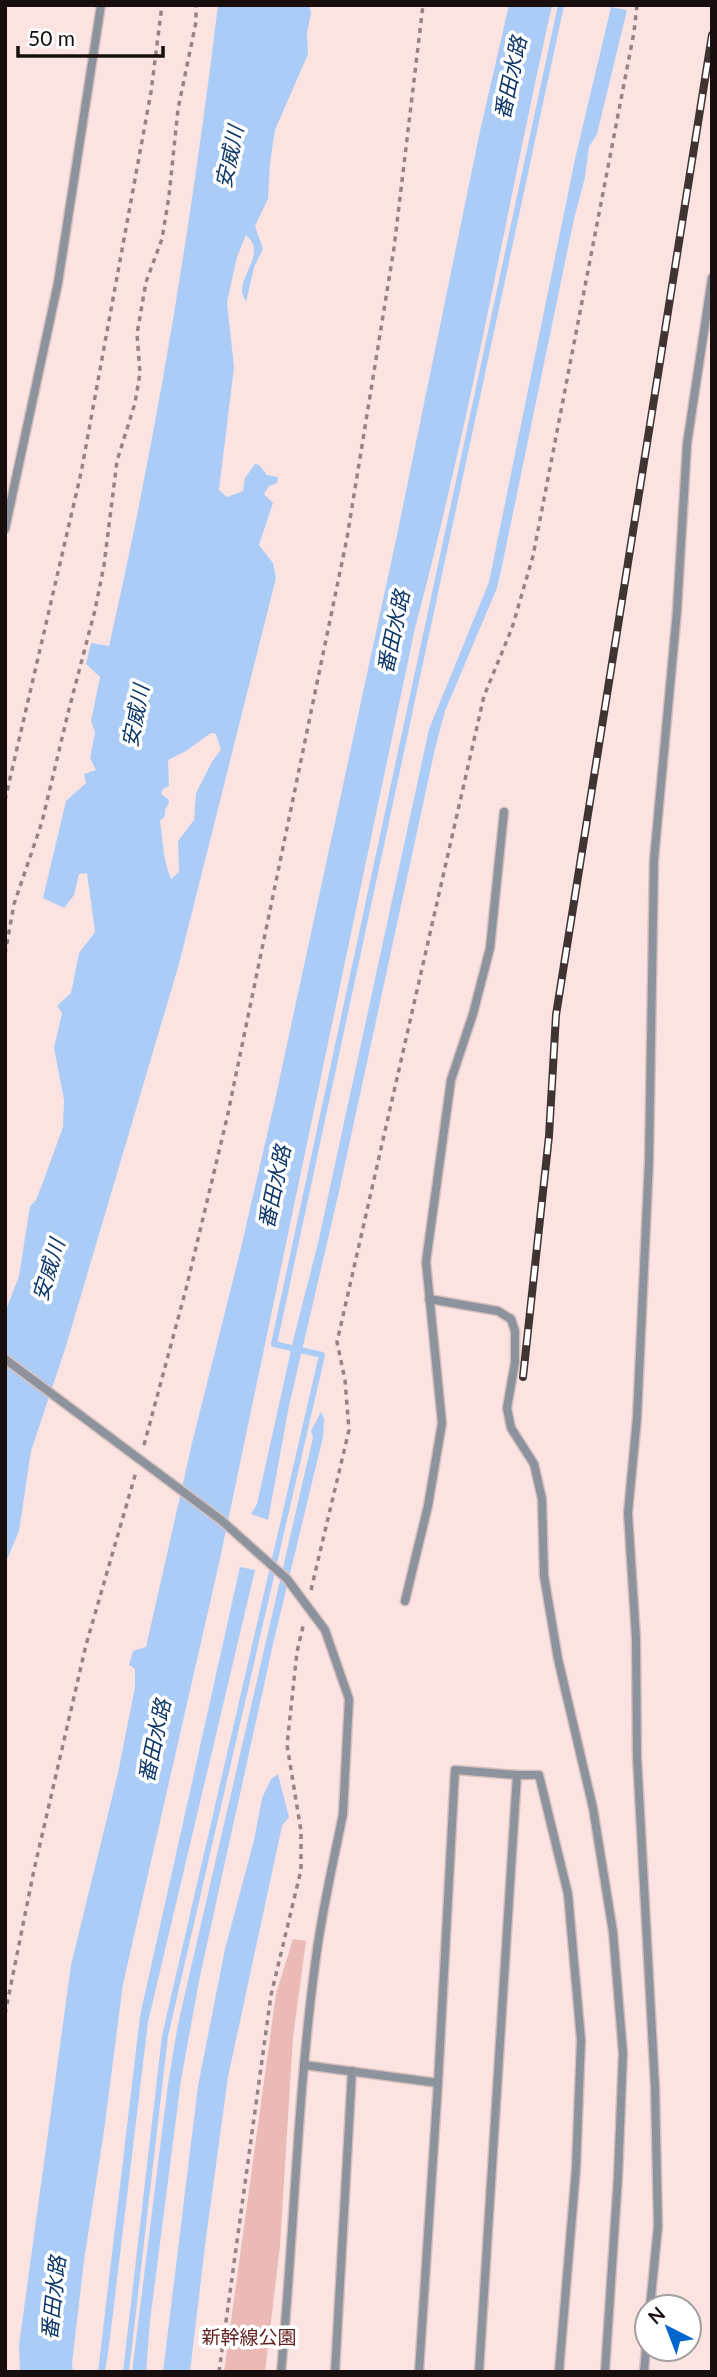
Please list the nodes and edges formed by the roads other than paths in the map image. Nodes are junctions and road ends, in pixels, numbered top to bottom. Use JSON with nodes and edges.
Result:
{"nodes":[{"id":1,"x":102,"y":5,"type":"edge"},
{"id":2,"x":712,"y":278,"type":"edge"},
{"id":3,"x":5,"y":529,"type":"edge"},
{"id":4,"x":504,"y":812,"type":"dead end"},
{"id":5,"x":429,"y":1299,"type":"junction"},
{"id":6,"x":5,"y":1359,"type":"edge"},
{"id":7,"x":405,"y":1601,"type":"dead end"},
{"id":8,"x":517,"y":1775,"type":"junction"},
{"id":9,"x":304,"y":2065,"type":"junction"},
{"id":10,"x":352,"y":2071,"type":"junction"},
{"id":11,"x":438,"y":2083,"type":"junction"},
{"id":12,"x":651,"y":2293,"type":"edge"},
{"id":13,"x":281,"y":2372,"type":"edge"},
{"id":14,"x":335,"y":2372,"type":"edge"},
{"id":15,"x":419,"y":2372,"type":"edge"},
{"id":16,"x":479,"y":2372,"type":"edge"},
{"id":17,"x":559,"y":2372,"type":"edge"},
{"id":18,"x":605,"y":2372,"type":"edge"}],
"edges":[{"from":1,"to":3,"type":"lane"},
{"from":2,"to":12,"type":"lane"},
{"from":4,"to":5,"type":"lane"},
{"from":5,"to":7,"type":"lane"},
{"from":5,"to":18,"type":"lane"},
{"from":6,"to":9,"type":"lane","bridge":true},
{"from":8,"to":11,"type":"lane"},
{"from":8,"to":16,"type":"lane"},
{"from":8,"to":17,"type":"lane"},
{"from":9,"to":10,"type":"lane"},
{"from":9,"to":13,"type":"lane"},
{"from":10,"to":11,"type":"lane"},
{"from":10,"to":14,"type":"lane"},
{"from":11,"to":15,"type":"lane"}]}
